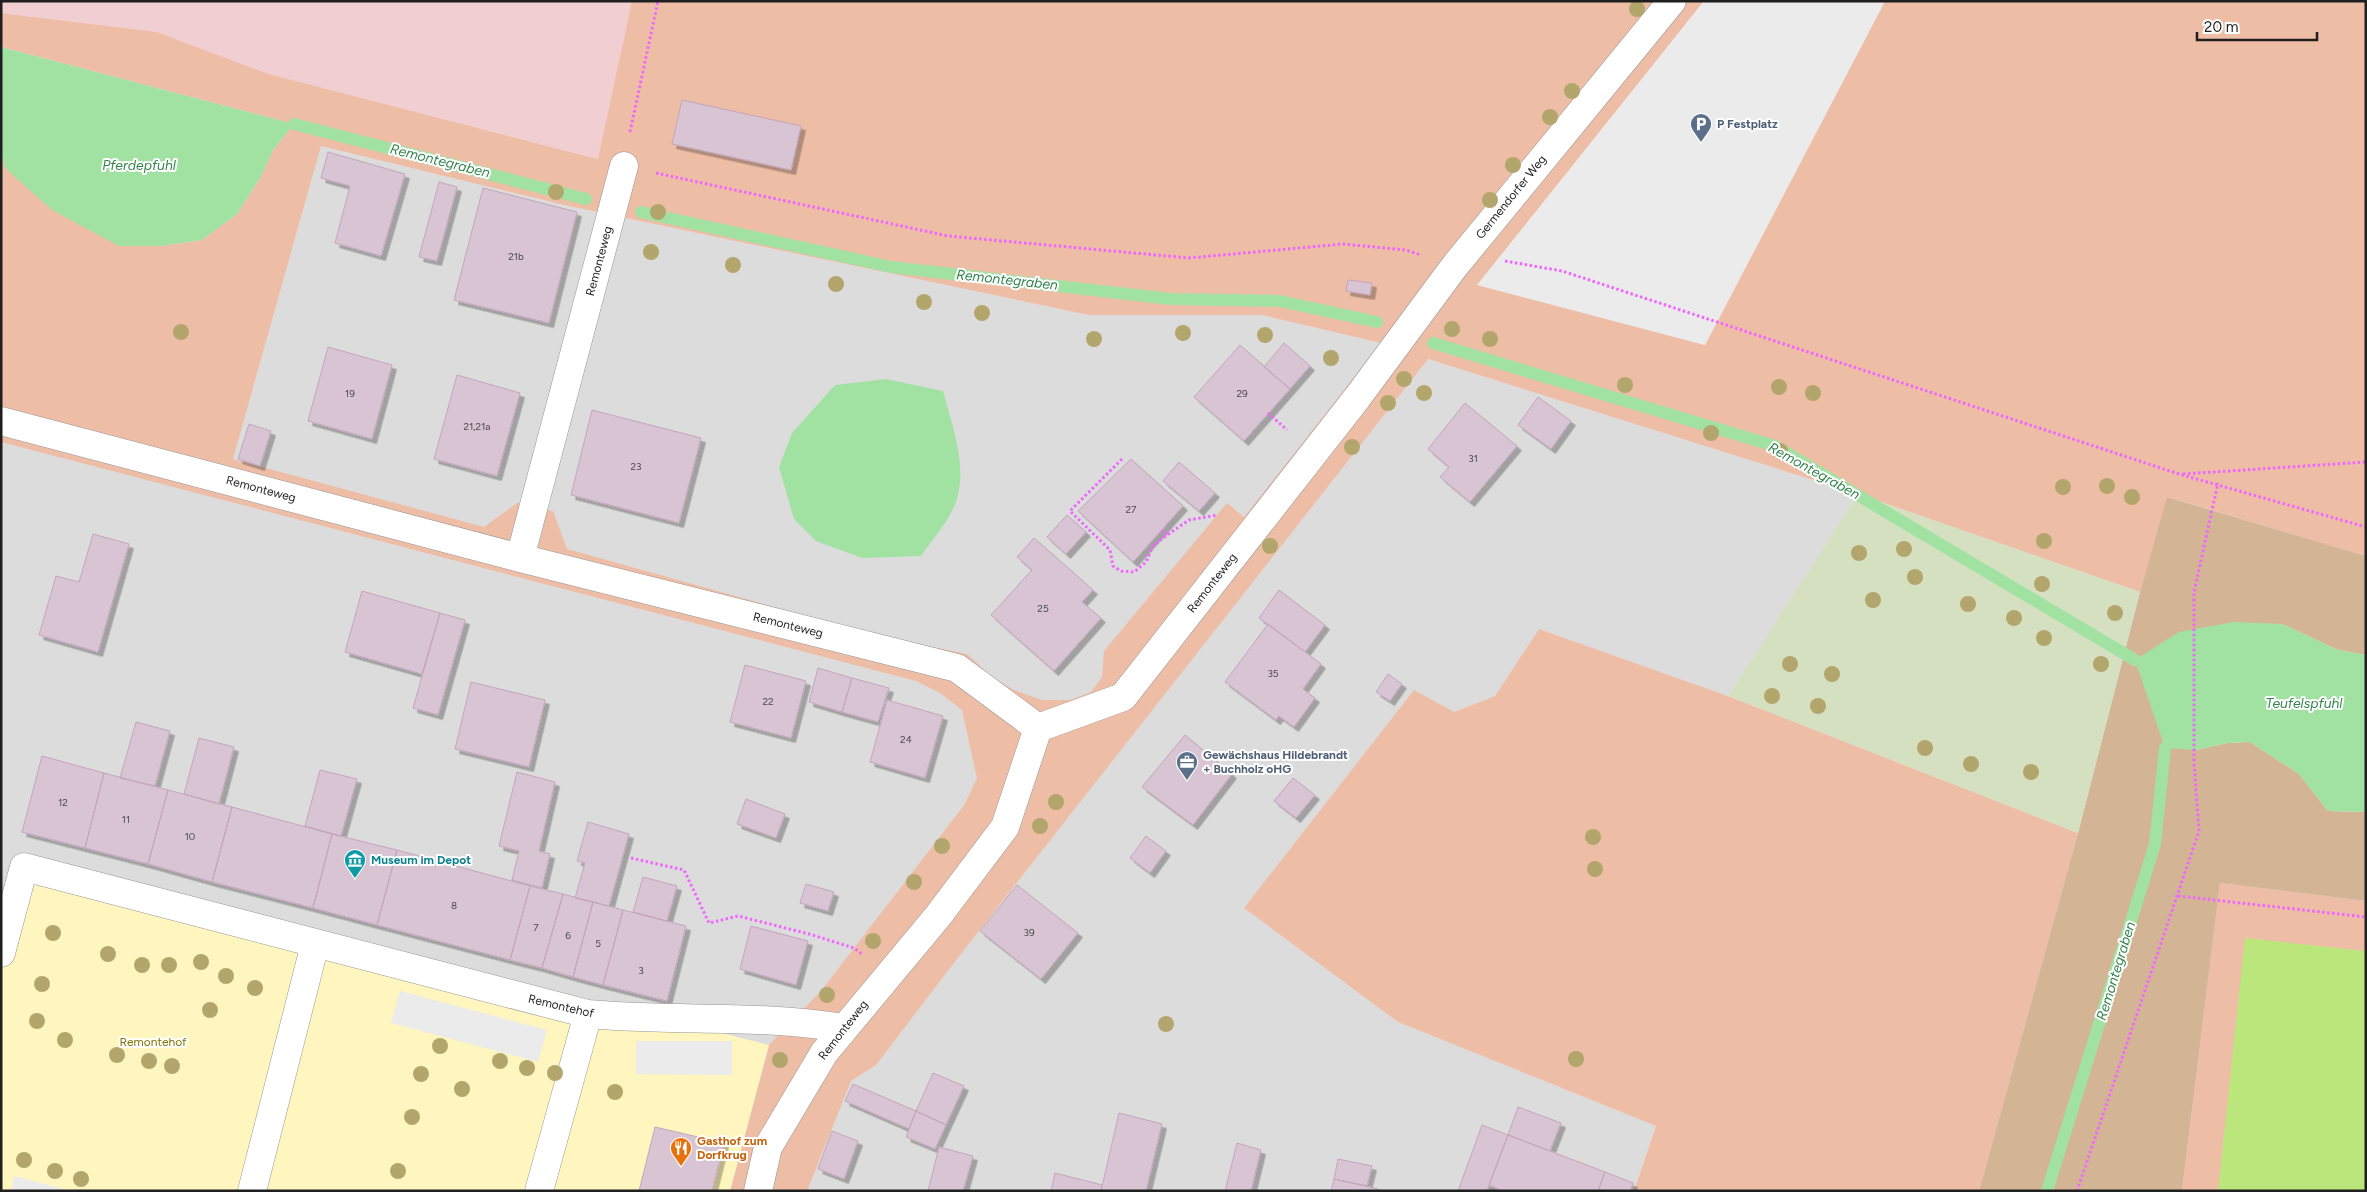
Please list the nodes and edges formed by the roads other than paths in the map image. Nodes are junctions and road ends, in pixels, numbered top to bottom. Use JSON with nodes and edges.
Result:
{"nodes":[{"id":1,"x":1672,"y":1,"type":"edge"},
{"id":2,"x":624,"y":166,"type":"road end"},
{"id":3,"x":1357,"y":398,"type":"joint"},
{"id":4,"x":1,"y":421,"type":"edge"},
{"id":5,"x":520,"y":558,"type":"junction"},
{"id":6,"x":1038,"y":728,"type":"junction"},
{"id":7,"x":315,"y":944,"type":"junction"},
{"id":8,"x":1,"y":953,"type":"edge"},
{"id":9,"x":588,"y":1014,"type":"junction"},
{"id":10,"x":843,"y":1028,"type":"junction"},
{"id":11,"x":252,"y":1191,"type":"edge"},
{"id":12,"x":539,"y":1191,"type":"edge"},
{"id":13,"x":758,"y":1191,"type":"edge"}],
"edges":[{"from":1,"to":3,"type":"street","name":"Germendorfer Weg"},
{"from":2,"to":5,"type":"street","name":"Remonteweg"},
{"from":3,"to":6,"type":"street","name":"Remonteweg"},
{"from":4,"to":5,"type":"street","name":"Remonteweg"},
{"from":5,"to":6,"type":"street","name":"Remonteweg"},
{"from":6,"to":10,"type":"street","name":"Remonteweg"},
{"from":7,"to":8,"type":"street","name":"Remontehof"},
{"from":7,"to":9,"type":"street","name":"Remontehof"},
{"from":7,"to":11,"type":"street"},
{"from":9,"to":10,"type":"street","name":"Remontehof"},
{"from":9,"to":12,"type":"street"},
{"from":10,"to":13,"type":"street","name":"Remonteweg"}]}
